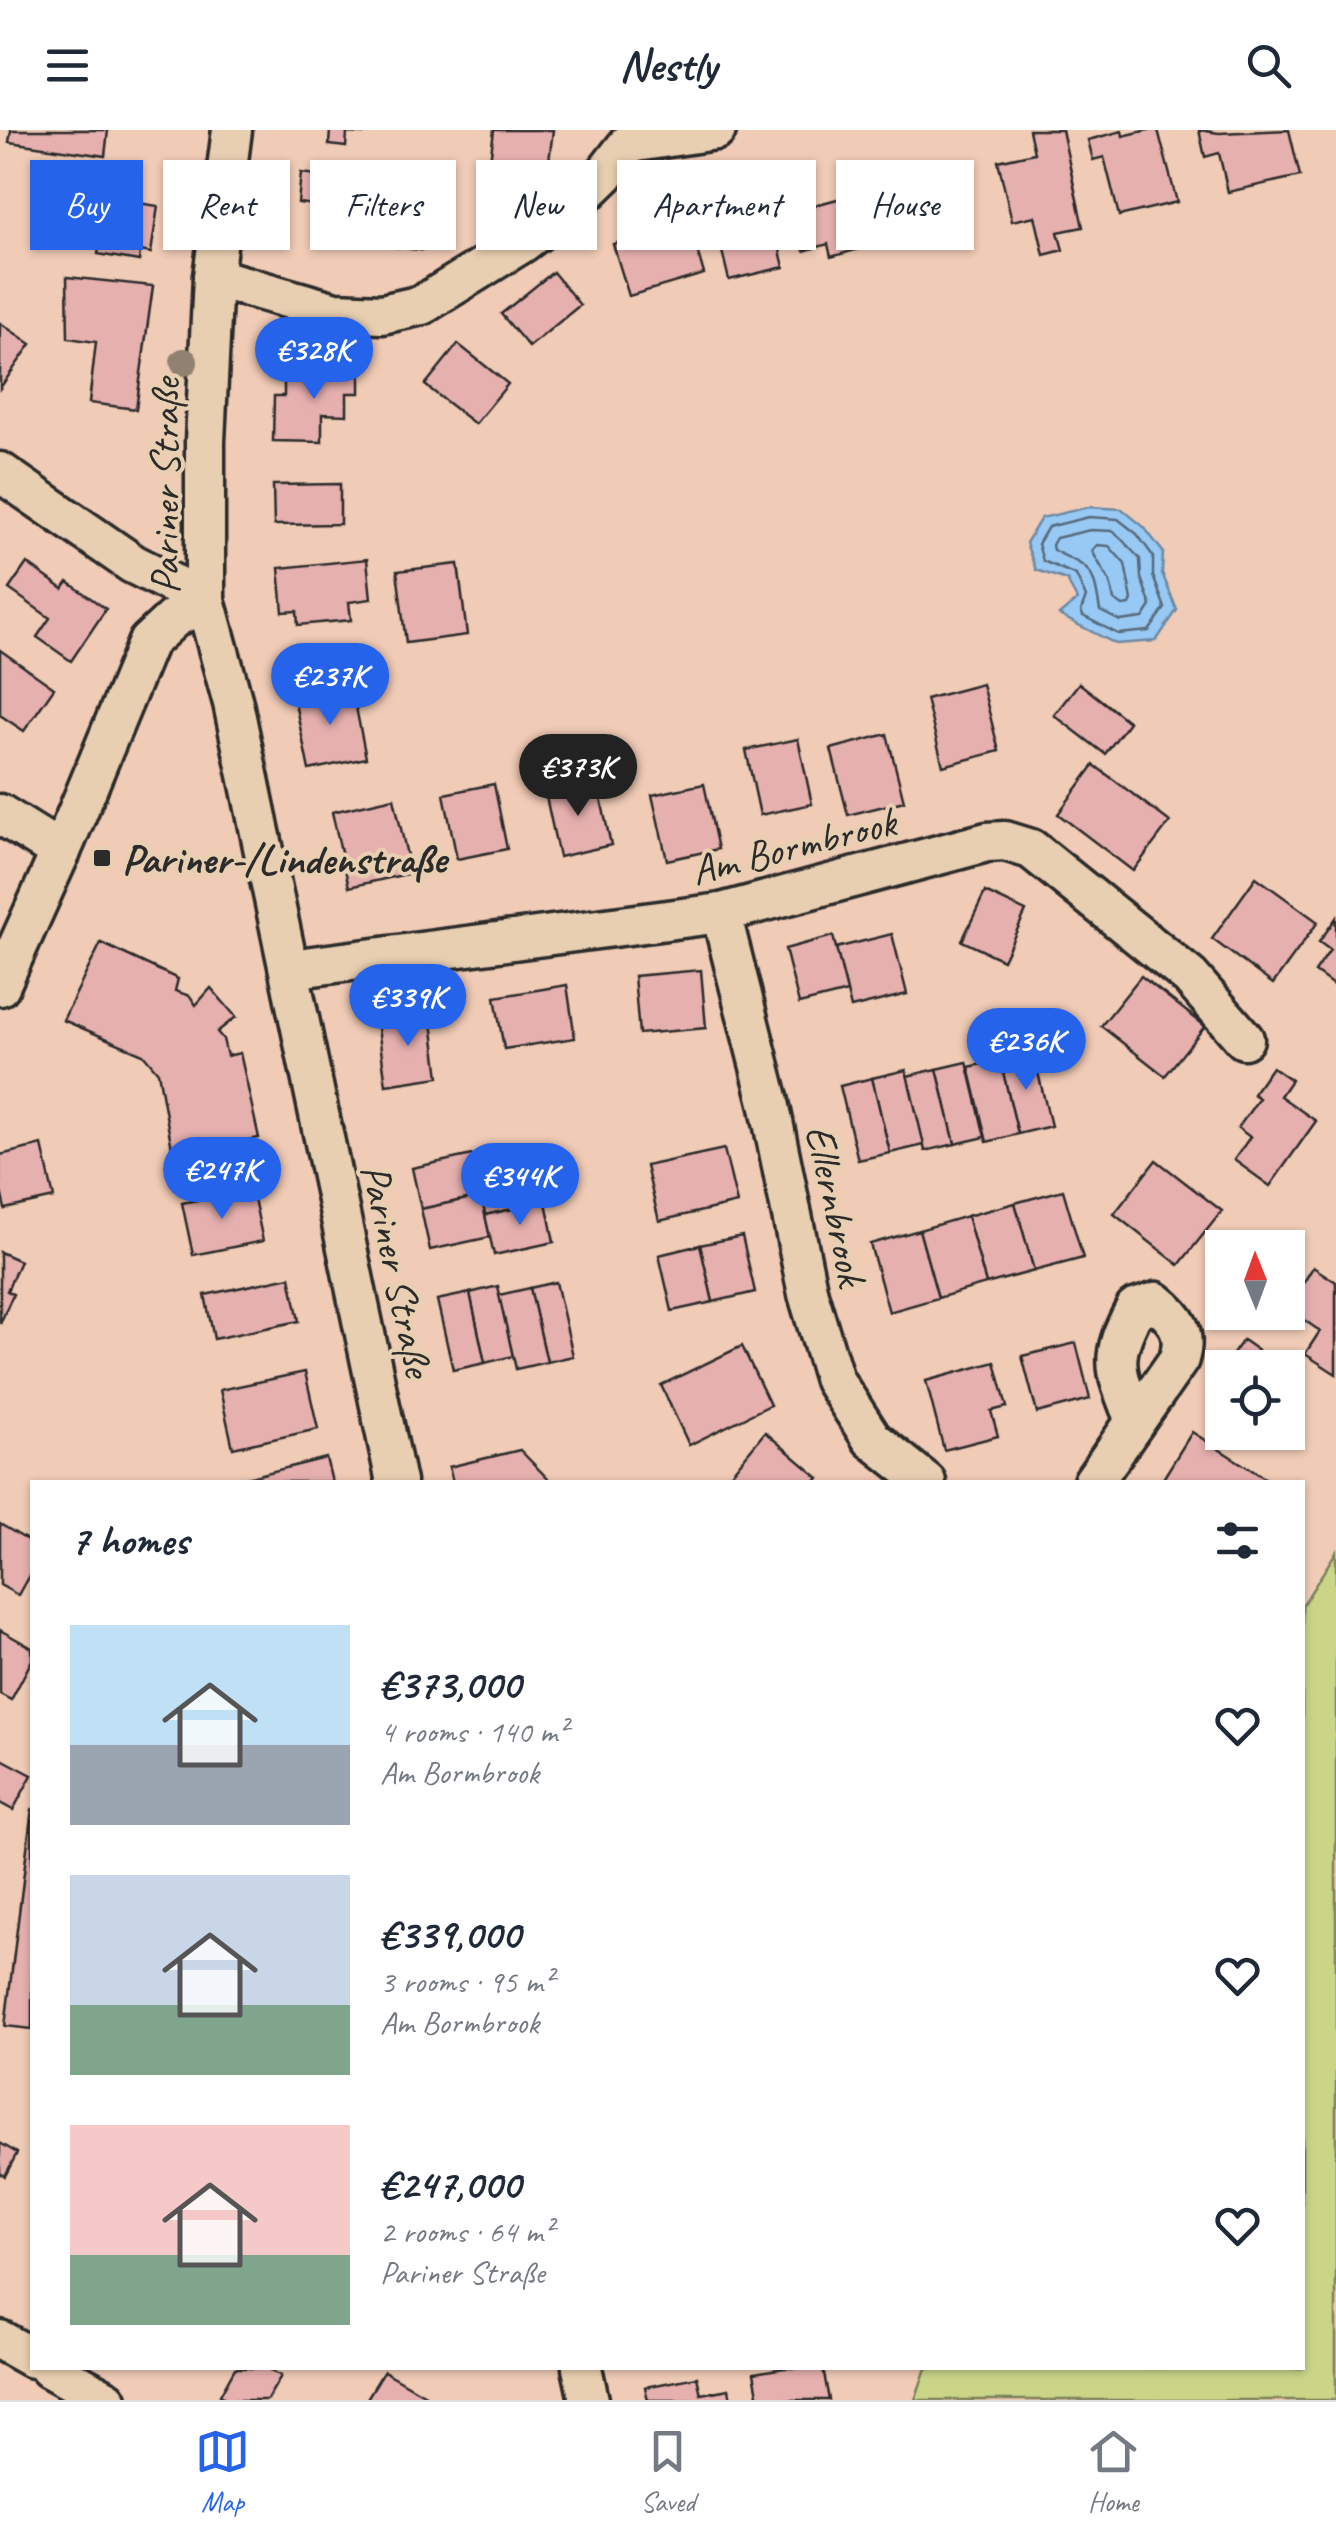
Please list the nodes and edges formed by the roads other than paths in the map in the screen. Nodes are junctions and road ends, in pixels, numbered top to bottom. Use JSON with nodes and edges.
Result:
{"nodes":[{"id":1,"x":232,"y":130,"type":"edge"},
{"id":2,"x":716,"y":130,"type":"edge"},
{"id":3,"x":631,"y":137,"type":"edge"},
{"id":4,"x":212,"y":277,"type":"junction"},
{"id":5,"x":0,"y":472,"type":"edge"},
{"id":6,"x":205,"y":600,"type":"junction"},
{"id":7,"x":0,"y":814,"type":"edge"},
{"id":8,"x":61,"y":852,"type":"junction"},
{"id":9,"x":720,"y":912,"type":"junction"},
{"id":10,"x":290,"y":969,"type":"junction"},
{"id":11,"x":0,"y":986,"type":"edge"},
{"id":12,"x":1244,"y":1039,"type":"dead end"},
{"id":13,"x":1135,"y":1420,"type":"dead end"},
{"id":14,"x":396,"y":1480,"type":"edge"},
{"id":15,"x":923,"y":1480,"type":"edge"},
{"id":16,"x":1094,"y":1480,"type":"edge"},
{"id":17,"x":0,"y":2340,"type":"edge"},
{"id":18,"x":30,"y":2357,"type":"edge"},
{"id":19,"x":54,"y":2370,"type":"edge"},
{"id":20,"x":582,"y":2370,"type":"edge"},
{"id":21,"x":108,"y":2400,"type":"edge"},
{"id":22,"x":589,"y":2400,"type":"edge"}],
"edges":[{"from":1,"to":4,"type":"street","name":"Pariner Straße"},
{"from":2,"to":3,"type":"street"},
{"from":3,"to":4,"type":"street"},
{"from":4,"to":6,"type":"street","name":"Pariner Straße"},
{"from":5,"to":6,"type":"street"},
{"from":6,"to":8,"type":"street"},
{"from":6,"to":10,"type":"street","name":"Pariner Straße"},
{"from":7,"to":8,"type":"street"},
{"from":8,"to":11,"type":"street"},
{"from":9,"to":10,"type":"street","name":"Am Bormbrook"},
{"from":9,"to":12,"type":"street","name":"Am Bormbrook"},
{"from":9,"to":15,"type":"street","name":"Ellernbrook"},
{"from":10,"to":14,"type":"street","name":"Pariner Straße"},
{"from":13,"to":16,"type":"street"},
{"from":17,"to":18,"type":"street"},
{"from":19,"to":21,"type":"street"},
{"from":20,"to":22,"type":"street"}]}
